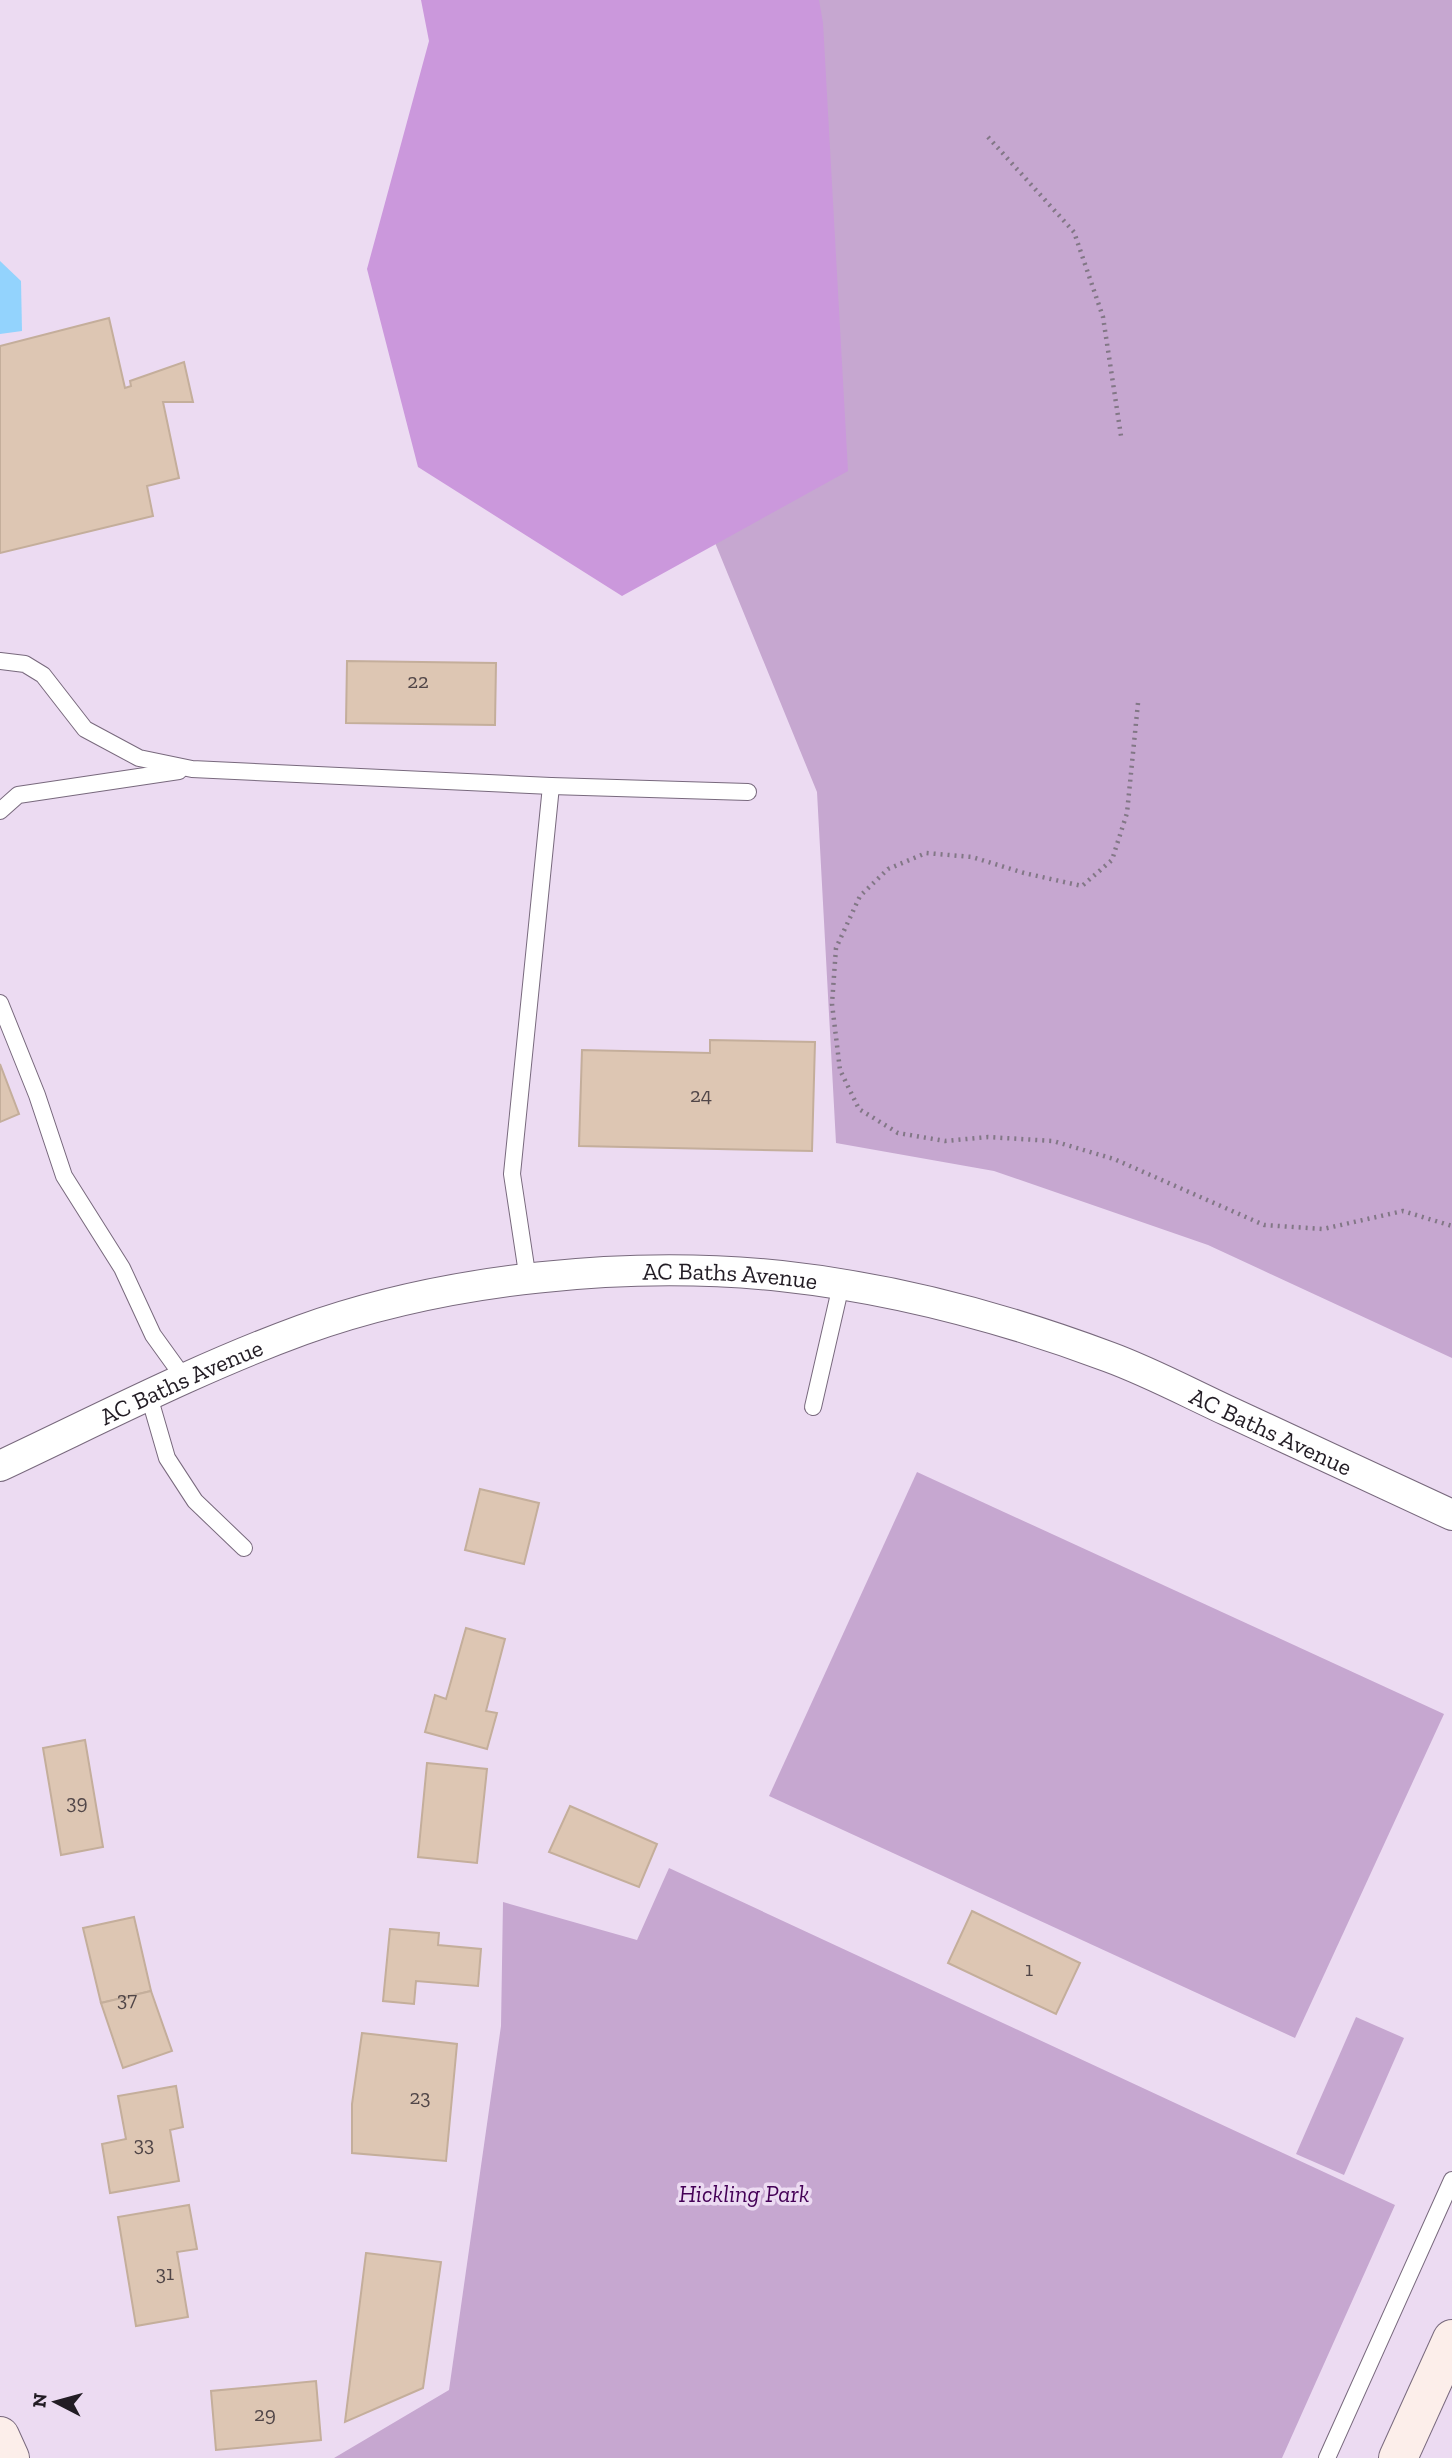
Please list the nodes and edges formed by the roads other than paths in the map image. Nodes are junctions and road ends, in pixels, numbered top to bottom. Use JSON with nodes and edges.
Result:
{"nodes":[{"id":1,"x":0,"y":661,"type":"edge"},
{"id":2,"x":192,"y":769,"type":"junction"},
{"id":3,"x":551,"y":786,"type":"junction"},
{"id":4,"x":748,"y":792,"type":"dead end"},
{"id":5,"x":0,"y":811,"type":"edge"},
{"id":6,"x":0,"y":1003,"type":"edge"},
{"id":7,"x":528,"y":1280,"type":"junction"},
{"id":8,"x":841,"y":1285,"type":"junction"},
{"id":9,"x":184,"y":1378,"type":"junction"},
{"id":10,"x":149,"y":1395,"type":"junction"},
{"id":11,"x":813,"y":1407,"type":"dead end"},
{"id":12,"x":0,"y":1466,"type":"edge"},
{"id":13,"x":1452,"y":1515,"type":"edge"},
{"id":14,"x":244,"y":1548,"type":"dead end"},
{"id":15,"x":1452,"y":2180,"type":"edge"},
{"id":16,"x":1452,"y":2339,"type":"edge"},
{"id":17,"x":0,"y":2436,"type":"edge"},
{"id":18,"x":10,"y":2458,"type":"edge"},
{"id":19,"x":1327,"y":2458,"type":"edge"},
{"id":20,"x":1398,"y":2458,"type":"edge"}],
"edges":[{"from":1,"to":2,"type":"lane"},
{"from":2,"to":3,"type":"lane"},
{"from":2,"to":5,"type":"lane"},
{"from":3,"to":4,"type":"lane"},
{"from":3,"to":7,"type":"lane"},
{"from":6,"to":9,"type":"lane"},
{"from":7,"to":8,"type":"street","name":"AC Baths Avenue"},
{"from":7,"to":9,"type":"street","name":"AC Baths Avenue"},
{"from":8,"to":11,"type":"lane"},
{"from":8,"to":13,"type":"street","name":"AC Baths Avenue"},
{"from":9,"to":10,"type":"street","name":"AC Baths Avenue"},
{"from":10,"to":12,"type":"street","name":"AC Baths Avenue"},
{"from":10,"to":14,"type":"lane"},
{"from":15,"to":19,"type":"lane"},
{"from":16,"to":20,"type":"main road"},
{"from":17,"to":18,"type":"main road"}]}
